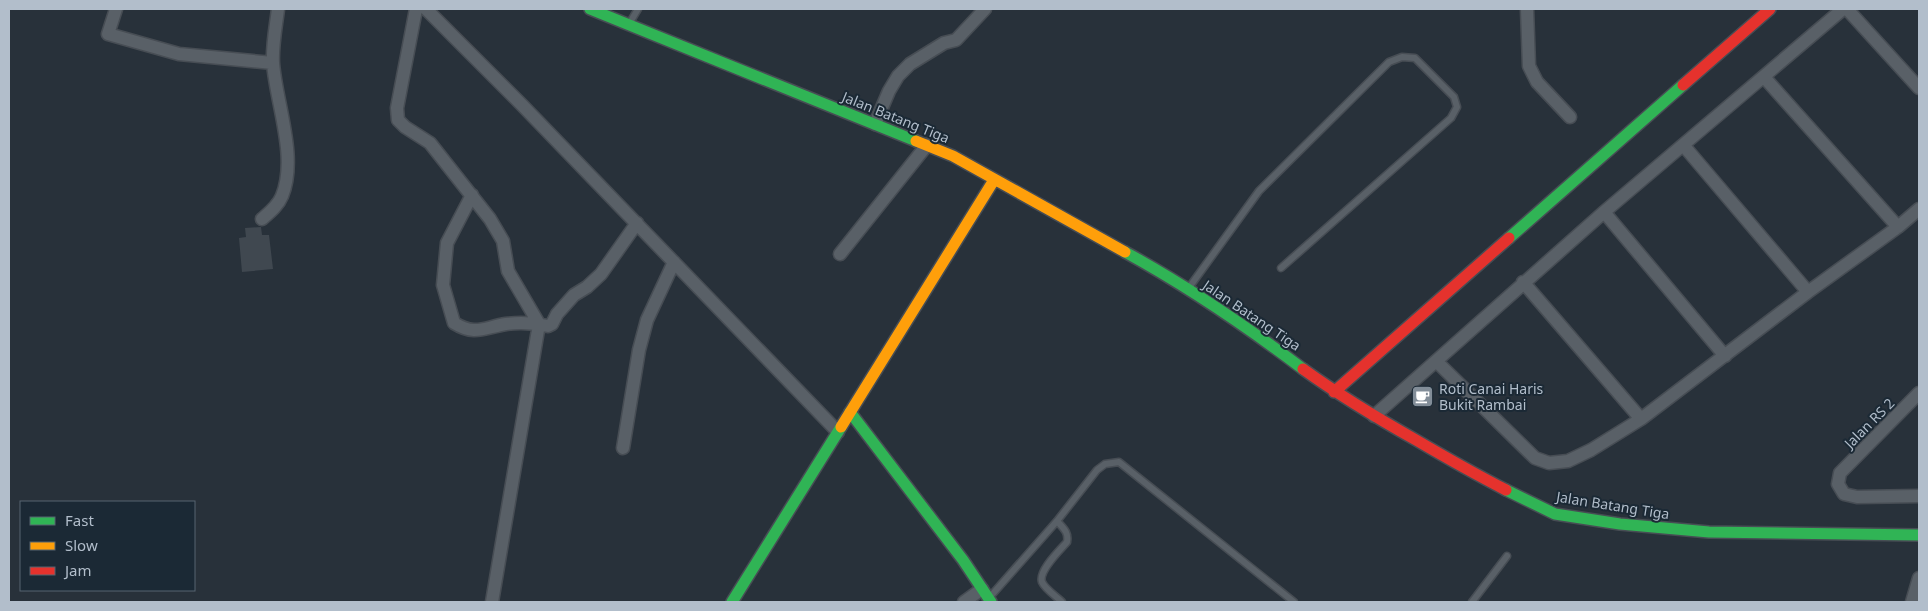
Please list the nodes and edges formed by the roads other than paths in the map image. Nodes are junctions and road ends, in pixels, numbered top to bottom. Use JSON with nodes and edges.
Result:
{"nodes":[{"id":1,"x":116,"y":9,"type":"edge"},
{"id":2,"x":278,"y":9,"type":"edge"},
{"id":3,"x":416,"y":9,"type":"edge"},
{"id":4,"x":426,"y":9,"type":"edge"},
{"id":5,"x":590,"y":9,"type":"edge"},
{"id":6,"x":638,"y":9,"type":"edge"},
{"id":7,"x":985,"y":9,"type":"edge"},
{"id":8,"x":1527,"y":9,"type":"edge"},
{"id":9,"x":1770,"y":9,"type":"edge"},
{"id":10,"x":1843,"y":9,"type":"edge"},
{"id":11,"x":1847,"y":9,"type":"edge"},
{"id":12,"x":628,"y":25,"type":"junction"},
{"id":13,"x":273,"y":63,"type":"junction"},
{"id":14,"x":1764,"y":77,"type":"junction"},
{"id":15,"x":1919,"y":88,"type":"edge"},
{"id":16,"x":1570,"y":117,"type":"dead end"},
{"id":17,"x":875,"y":124,"type":"junction"},
{"id":18,"x":927,"y":145,"type":"junction"},
{"id":19,"x":1684,"y":146,"type":"junction"},
{"id":20,"x":994,"y":180,"type":"junction"},
{"id":21,"x":472,"y":195,"type":"junction"},
{"id":22,"x":1919,"y":209,"type":"edge"},
{"id":23,"x":1604,"y":212,"type":"junction"},
{"id":24,"x":262,"y":219,"type":"dead end"},
{"id":25,"x":637,"y":224,"type":"junction"},
{"id":26,"x":1898,"y":227,"type":"junction"},
{"id":27,"x":840,"y":254,"type":"dead end"},
{"id":28,"x":674,"y":262,"type":"junction"},
{"id":29,"x":1281,"y":268,"type":"dead end"},
{"id":30,"x":1523,"y":282,"type":"junction"},
{"id":31,"x":1188,"y":290,"type":"junction"},
{"id":32,"x":1808,"y":292,"type":"junction"},
{"id":33,"x":539,"y":324,"type":"junction"},
{"id":34,"x":1725,"y":356,"type":"junction"},
{"id":35,"x":1436,"y":361,"type":"junction"},
{"id":36,"x":1334,"y":392,"type":"junction"},
{"id":37,"x":1919,"y":393,"type":"edge"},
{"id":38,"x":850,"y":412,"type":"junction"},
{"id":39,"x":1374,"y":416,"type":"junction"},
{"id":40,"x":1641,"y":419,"type":"junction"},
{"id":41,"x":838,"y":432,"type":"junction"},
{"id":42,"x":623,"y":448,"type":"dead end"},
{"id":43,"x":1919,"y":496,"type":"edge"},
{"id":44,"x":1056,"y":521,"type":"junction"},
{"id":45,"x":1919,"y":535,"type":"edge"},
{"id":46,"x":1507,"y":556,"type":"dead end"},
{"id":47,"x":1919,"y":578,"type":"edge"},
{"id":48,"x":987,"y":597,"type":"edge"},
{"id":49,"x":492,"y":602,"type":"edge"},
{"id":50,"x":732,"y":602,"type":"edge"},
{"id":51,"x":964,"y":602,"type":"edge"},
{"id":52,"x":1062,"y":602,"type":"edge"},
{"id":53,"x":1294,"y":602,"type":"edge"},
{"id":54,"x":1472,"y":602,"type":"edge"},
{"id":55,"x":1912,"y":602,"type":"edge"}],
"edges":[{"from":1,"to":13,"type":"street"},
{"from":2,"to":13,"type":"street"},
{"from":3,"to":21,"type":"street"},
{"from":4,"to":25,"type":"street"},
{"from":5,"to":12,"type":"main road","name":"Jalan Batang Tiga"},
{"from":6,"to":12,"type":"lane"},
{"from":7,"to":17,"type":"street"},
{"from":8,"to":16,"type":"street"},
{"from":9,"to":36,"type":"main road"},
{"from":10,"to":14,"type":"street"},
{"from":11,"to":15,"type":"street"},
{"from":12,"to":17,"type":"main road","name":"Jalan Batang Tiga"},
{"from":13,"to":24,"type":"street"},
{"from":14,"to":19,"type":"street"},
{"from":14,"to":26,"type":"street"},
{"from":17,"to":18,"type":"main road","name":"Jalan Batang Tiga"},
{"from":18,"to":20,"type":"main road","name":"Jalan Batang Tiga"},
{"from":18,"to":27,"type":"street"},
{"from":19,"to":23,"type":"street"},
{"from":19,"to":32,"type":"street"},
{"from":20,"to":31,"type":"main road","name":"Jalan Batang Tiga"},
{"from":20,"to":38,"type":"main road"},
{"from":21,"to":33,"type":"street"},
{"from":21,"to":33,"type":"street"},
{"from":22,"to":26,"type":"street"},
{"from":23,"to":30,"type":"street"},
{"from":23,"to":34,"type":"street"},
{"from":25,"to":28,"type":"street"},
{"from":25,"to":33,"type":"street"},
{"from":26,"to":32,"type":"street"},
{"from":28,"to":41,"type":"street"},
{"from":28,"to":42,"type":"street"},
{"from":29,"to":31,"type":"lane"},
{"from":30,"to":35,"type":"street"},
{"from":30,"to":40,"type":"street"},
{"from":31,"to":36,"type":"main road","name":"Jalan Batang Tiga"},
{"from":32,"to":34,"type":"street"},
{"from":33,"to":49,"type":"street"},
{"from":34,"to":40,"type":"street"},
{"from":35,"to":39,"type":"street"},
{"from":35,"to":40,"type":"street"},
{"from":36,"to":39,"type":"main road","name":"Jalan Batang Tiga"},
{"from":37,"to":43,"type":"street","name":"Jalan RS 2"},
{"from":38,"to":41,"type":"main road"},
{"from":38,"to":48,"type":"main road"},
{"from":39,"to":45,"type":"main road","name":"Jalan Batang Tiga"},
{"from":41,"to":50,"type":"main road"},
{"from":44,"to":48,"type":"lane"},
{"from":44,"to":52,"type":"lane"},
{"from":44,"to":53,"type":"lane"},
{"from":46,"to":54,"type":"lane"},
{"from":47,"to":55,"type":"street"},
{"from":48,"to":51,"type":"street"}]}
